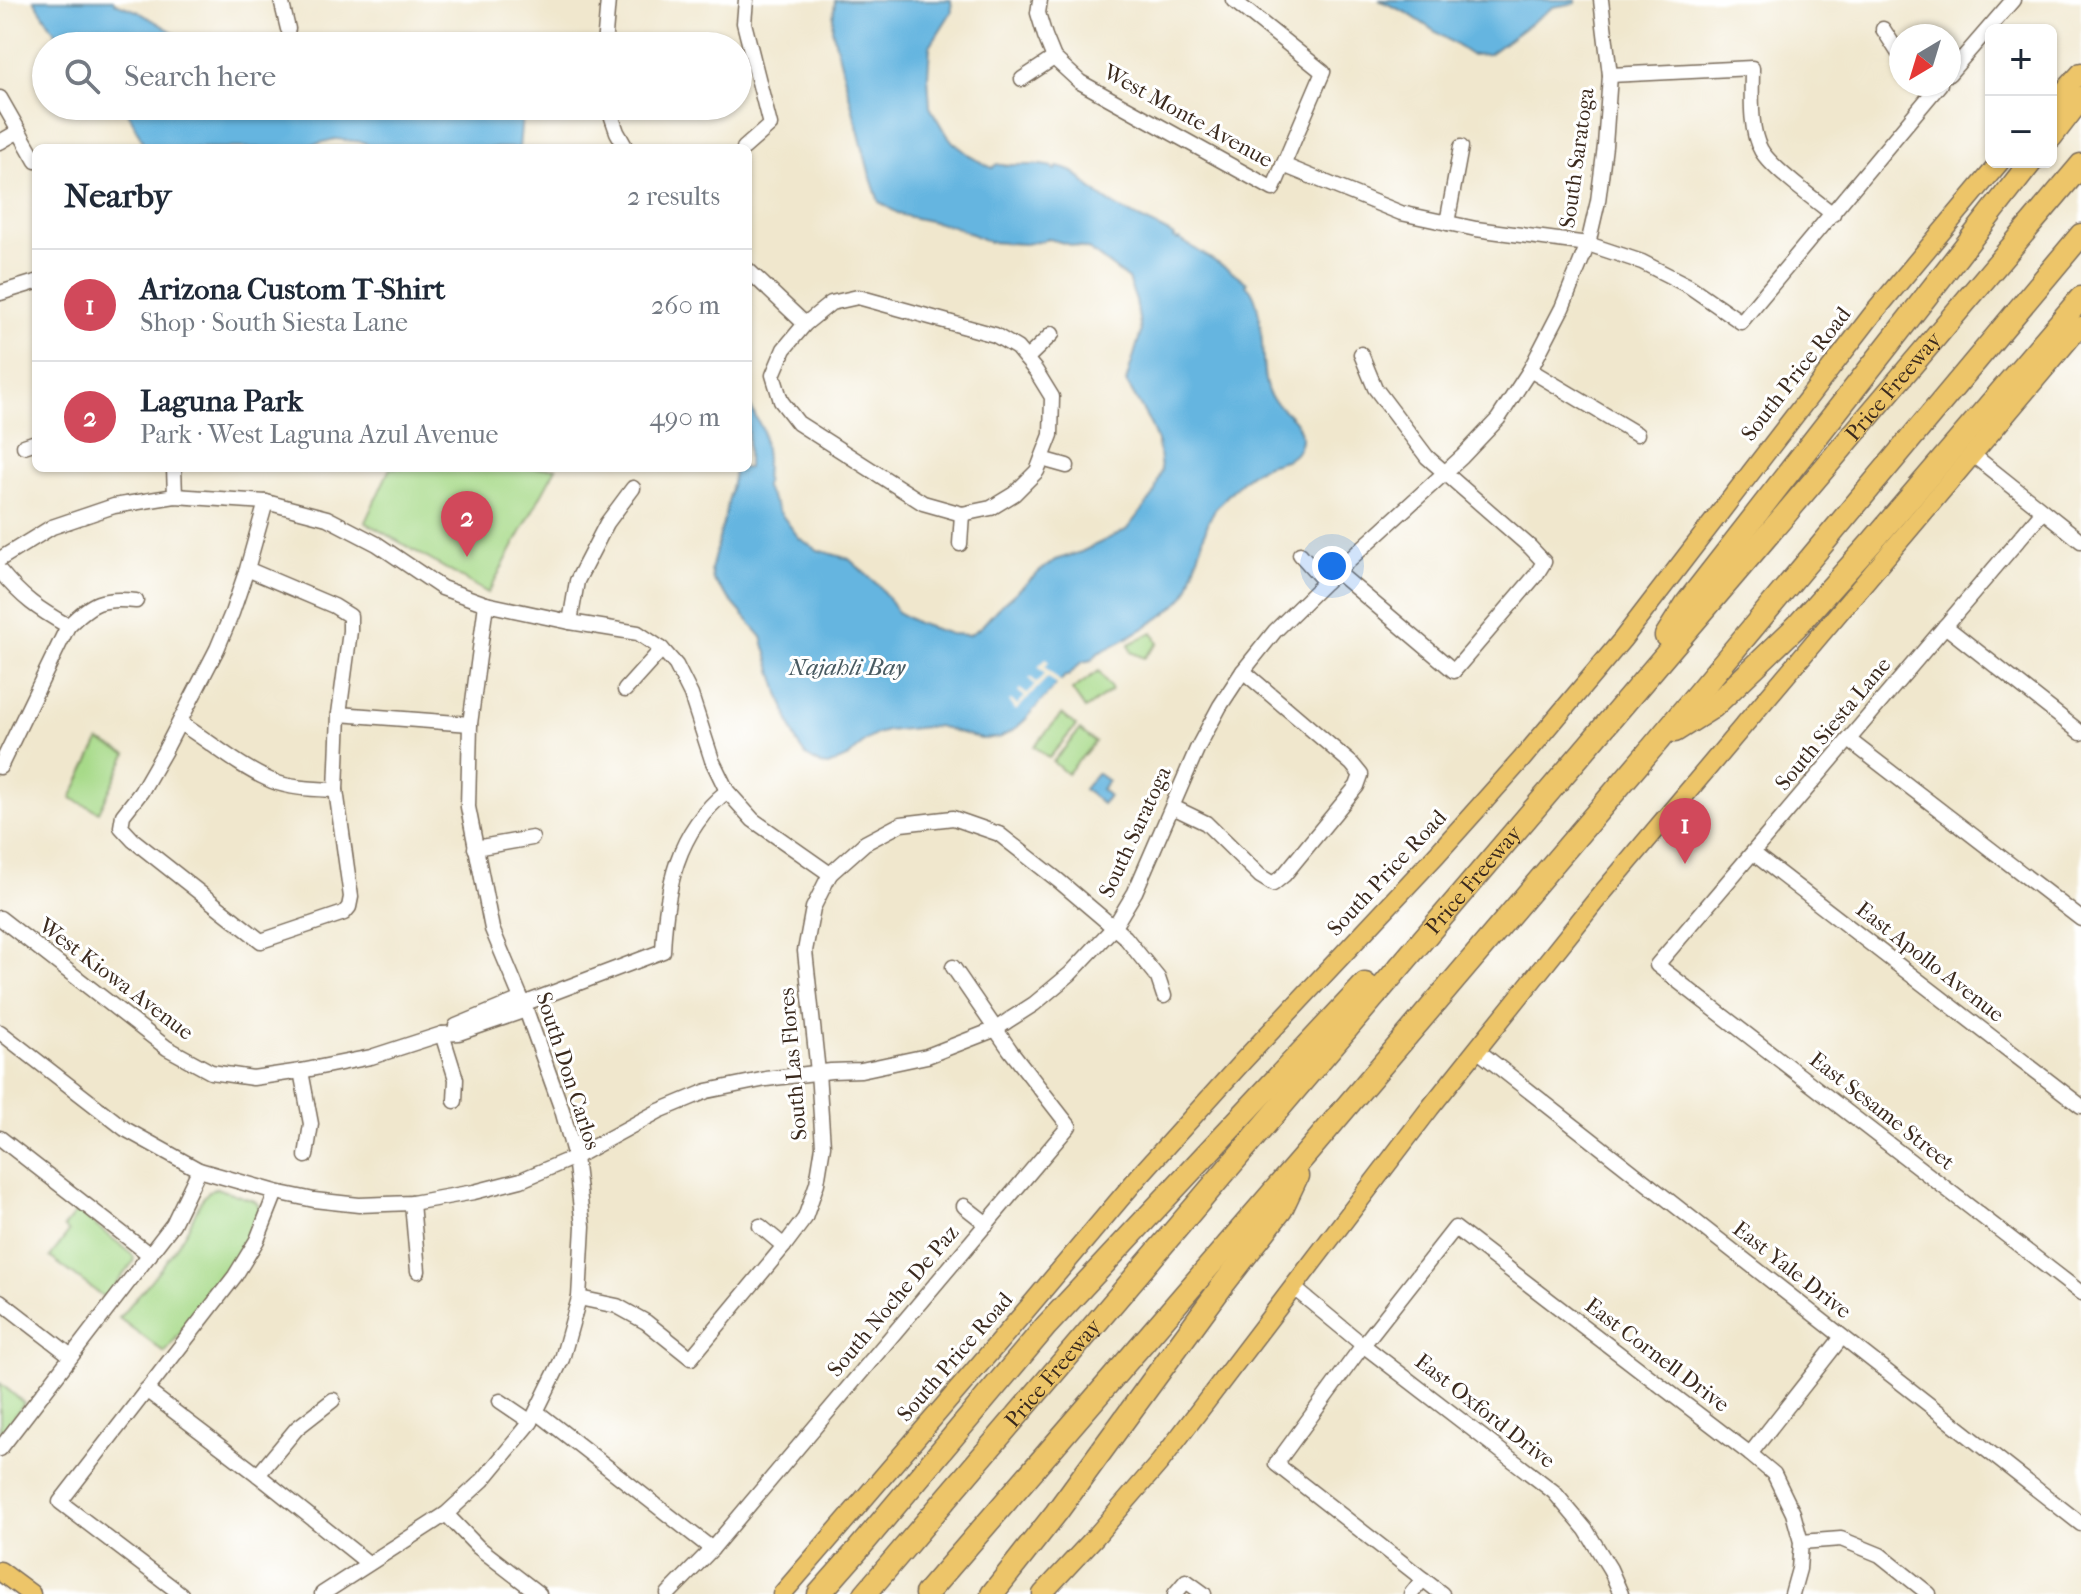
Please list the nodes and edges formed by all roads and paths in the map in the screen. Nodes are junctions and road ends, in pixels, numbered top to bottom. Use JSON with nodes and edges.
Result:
{"nodes":[{"id":1,"x":281,"y":0,"type":"edge"},
{"id":2,"x":608,"y":0,"type":"edge"},
{"id":3,"x":746,"y":0,"type":"edge"},
{"id":4,"x":1040,"y":0,"type":"edge"},
{"id":5,"x":1233,"y":0,"type":"edge"},
{"id":6,"x":1601,"y":0,"type":"edge"},
{"id":7,"x":2013,"y":0,"type":"edge"},
{"id":8,"x":288,"y":29,"type":"dead end"},
{"id":9,"x":1883,"y":29,"type":"dead end"},
{"id":10,"x":605,"y":32,"type":"edge"},
{"id":11,"x":746,"y":32,"type":"edge"},
{"id":12,"x":1889,"y":38,"type":"edge"},
{"id":13,"x":752,"y":54,"type":"edge"},
{"id":14,"x":1054,"y":58,"type":"junction"},
{"id":15,"x":1961,"y":60,"type":"edge"},
{"id":16,"x":2081,"y":72,"type":"edge"},
{"id":17,"x":1610,"y":75,"type":"junction"},
{"id":18,"x":1022,"y":79,"type":"dead end"},
{"id":19,"x":1926,"y":96,"type":"edge"},
{"id":20,"x":0,"y":98,"type":"edge"},
{"id":21,"x":2057,"y":98,"type":"edge"},
{"id":22,"x":2081,"y":98,"type":"edge"},
{"id":23,"x":613,"y":120,"type":"edge"},
{"id":24,"x":2057,"y":129,"type":"edge"},
{"id":25,"x":19,"y":131,"type":"junction"},
{"id":26,"x":0,"y":142,"type":"edge"},
{"id":27,"x":624,"y":144,"type":"edge"},
{"id":28,"x":749,"y":144,"type":"edge"},
{"id":29,"x":1461,"y":147,"type":"dead end"},
{"id":30,"x":32,"y":154,"type":"edge"},
{"id":31,"x":1283,"y":165,"type":"junction"},
{"id":32,"x":2081,"y":165,"type":"edge"},
{"id":33,"x":1995,"y":168,"type":"edge"},
{"id":34,"x":2026,"y":168,"type":"edge"},
{"id":35,"x":1833,"y":214,"type":"junction"},
{"id":36,"x":1447,"y":223,"type":"junction"},
{"id":37,"x":2081,"y":235,"type":"edge"},
{"id":38,"x":1588,"y":244,"type":"junction"},
{"id":39,"x":752,"y":274,"type":"edge"},
{"id":40,"x":32,"y":283,"type":"edge"},
{"id":41,"x":0,"y":293,"type":"edge"},
{"id":42,"x":2081,"y":298,"type":"edge"},
{"id":43,"x":805,"y":324,"type":"junction"},
{"id":44,"x":2081,"y":326,"type":"edge"},
{"id":45,"x":1052,"y":334,"type":"dead end"},
{"id":46,"x":1361,"y":354,"type":"dead end"},
{"id":47,"x":1026,"y":359,"type":"junction"},
{"id":48,"x":1530,"y":370,"type":"junction"},
{"id":49,"x":1637,"y":434,"type":"dead end"},
{"id":50,"x":1973,"y":455,"type":"junction"},
{"id":51,"x":1039,"y":465,"type":"junction"},
{"id":52,"x":1067,"y":466,"type":"dead end"},
{"id":53,"x":174,"y":472,"type":"edge"},
{"id":54,"x":1445,"y":474,"type":"junction"},
{"id":55,"x":633,"y":488,"type":"dead end"},
{"id":56,"x":175,"y":496,"type":"junction"},
{"id":57,"x":266,"y":502,"type":"junction"},
{"id":58,"x":2043,"y":511,"type":"junction"},
{"id":59,"x":962,"y":514,"type":"junction"},
{"id":60,"x":2081,"y":541,"type":"edge"},
{"id":61,"x":960,"y":544,"type":"dead end"},
{"id":62,"x":1300,"y":554,"type":"dead end"},
{"id":63,"x":0,"y":559,"type":"edge"},
{"id":64,"x":247,"y":569,"type":"junction"},
{"id":65,"x":0,"y":571,"type":"edge"},
{"id":66,"x":1337,"y":572,"type":"junction"},
{"id":67,"x":1325,"y":582,"type":"junction"},
{"id":68,"x":136,"y":601,"type":"dead end"},
{"id":69,"x":486,"y":604,"type":"junction"},
{"id":70,"x":570,"y":622,"type":"junction"},
{"id":71,"x":68,"y":626,"type":"junction"},
{"id":72,"x":1945,"y":626,"type":"junction"},
{"id":73,"x":662,"y":649,"type":"junction"},
{"id":74,"x":1243,"y":671,"type":"junction"},
{"id":75,"x":625,"y":690,"type":"dead end"},
{"id":76,"x":339,"y":714,"type":"junction"},
{"id":77,"x":1614,"y":714,"type":"junction"},
{"id":78,"x":180,"y":723,"type":"junction"},
{"id":79,"x":470,"y":724,"type":"junction"},
{"id":80,"x":2081,"y":733,"type":"edge"},
{"id":81,"x":1849,"y":740,"type":"junction"},
{"id":82,"x":1657,"y":742,"type":"junction"},
{"id":83,"x":4,"y":750,"type":"edge"},
{"id":84,"x":0,"y":767,"type":"edge"},
{"id":85,"x":336,"y":790,"type":"junction"},
{"id":86,"x":727,"y":791,"type":"junction"},
{"id":87,"x":1173,"y":807,"type":"junction"},
{"id":88,"x":532,"y":838,"type":"dead end"},
{"id":89,"x":475,"y":848,"type":"junction"},
{"id":90,"x":1753,"y":853,"type":"junction"},
{"id":91,"x":830,"y":874,"type":"junction"},
{"id":92,"x":0,"y":918,"type":"edge"},
{"id":93,"x":2081,"y":919,"type":"edge"},
{"id":94,"x":1114,"y":927,"type":"junction"},
{"id":95,"x":1428,"y":933,"type":"junction"},
{"id":96,"x":1657,"y":965,"type":"joint"},
{"id":97,"x":953,"y":967,"type":"dead end"},
{"id":98,"x":1164,"y":996,"type":"dead end"},
{"id":99,"x":524,"y":1004,"type":"junction"},
{"id":100,"x":996,"y":1029,"type":"junction"},
{"id":101,"x":0,"y":1032,"type":"edge"},
{"id":102,"x":442,"y":1034,"type":"junction"},
{"id":103,"x":1477,"y":1050,"type":"junction"},
{"id":104,"x":301,"y":1071,"type":"junction"},
{"id":105,"x":818,"y":1072,"type":"junction"},
{"id":106,"x":455,"y":1101,"type":"dead end"},
{"id":107,"x":2081,"y":1106,"type":"edge"},
{"id":108,"x":0,"y":1138,"type":"edge"},
{"id":109,"x":1307,"y":1153,"type":"junction"},
{"id":110,"x":306,"y":1156,"type":"dead end"},
{"id":111,"x":575,"y":1157,"type":"junction"},
{"id":112,"x":199,"y":1170,"type":"junction"},
{"id":113,"x":276,"y":1192,"type":"junction"},
{"id":114,"x":412,"y":1203,"type":"junction"},
{"id":115,"x":964,"y":1206,"type":"dead end"},
{"id":116,"x":987,"y":1224,"type":"junction"},
{"id":117,"x":760,"y":1226,"type":"dead end"},
{"id":118,"x":784,"y":1246,"type":"junction"},
{"id":119,"x":150,"y":1255,"type":"junction"},
{"id":120,"x":418,"y":1271,"type":"dead end"},
{"id":121,"x":1294,"y":1288,"type":"junction"},
{"id":122,"x":2081,"y":1293,"type":"edge"},
{"id":123,"x":579,"y":1298,"type":"junction"},
{"id":124,"x":0,"y":1301,"type":"edge"},
{"id":125,"x":1842,"y":1337,"type":"junction"},
{"id":126,"x":1363,"y":1345,"type":"junction"},
{"id":127,"x":71,"y":1356,"type":"junction"},
{"id":128,"x":146,"y":1390,"type":"junction"},
{"id":129,"x":333,"y":1400,"type":"dead end"},
{"id":130,"x":500,"y":1401,"type":"dead end"},
{"id":131,"x":534,"y":1417,"type":"junction"},
{"id":132,"x":0,"y":1449,"type":"edge"},
{"id":133,"x":1750,"y":1454,"type":"junction"},
{"id":134,"x":258,"y":1475,"type":"junction"},
{"id":135,"x":446,"y":1514,"type":"junction"},
{"id":136,"x":2081,"y":1524,"type":"edge"},
{"id":137,"x":1801,"y":1542,"type":"junction"},
{"id":138,"x":712,"y":1549,"type":"junction"},
{"id":139,"x":368,"y":1563,"type":"junction"},
{"id":140,"x":0,"y":1571,"type":"edge"},
{"id":141,"x":1423,"y":1579,"type":"junction"},
{"id":142,"x":31,"y":1594,"type":"edge"},
{"id":143,"x":181,"y":1594,"type":"edge"},
{"id":144,"x":322,"y":1594,"type":"edge"},
{"id":145,"x":539,"y":1594,"type":"edge"},
{"id":146,"x":668,"y":1594,"type":"edge"},
{"id":147,"x":782,"y":1594,"type":"edge"},
{"id":148,"x":819,"y":1594,"type":"edge"},
{"id":149,"x":865,"y":1594,"type":"edge"},
{"id":150,"x":926,"y":1594,"type":"edge"},
{"id":151,"x":992,"y":1594,"type":"edge"},
{"id":152,"x":1042,"y":1594,"type":"edge"},
{"id":153,"x":1175,"y":1594,"type":"edge"},
{"id":154,"x":1204,"y":1594,"type":"edge"},
{"id":155,"x":1411,"y":1594,"type":"edge"},
{"id":156,"x":1442,"y":1594,"type":"edge"},
{"id":157,"x":1621,"y":1594,"type":"edge"},
{"id":158,"x":1792,"y":1594,"type":"edge"},
{"id":159,"x":1929,"y":1594,"type":"edge"}],
"edges":[{"from":1,"to":8,"type":"street"},
{"from":2,"to":10,"type":"street"},
{"from":3,"to":11,"type":"street"},
{"from":4,"to":14,"type":"street","name":"West Monte Avenue"},
{"from":5,"to":31,"type":"street"},
{"from":6,"to":17,"type":"street","name":"South Saratoga"},
{"from":7,"to":15,"type":"street"},
{"from":9,"to":12,"type":"street"},
{"from":13,"to":28,"type":"street"},
{"from":14,"to":18,"type":"street"},
{"from":14,"to":31,"type":"street","name":"West Monte Avenue"},
{"from":16,"to":21,"type":"main road"},
{"from":17,"to":35,"type":"street"},
{"from":17,"to":38,"type":"street","name":"South Saratoga"},
{"from":19,"to":35,"type":"street"},
{"from":20,"to":25,"type":"street"},
{"from":22,"to":24,"type":"highway"},
{"from":23,"to":27,"type":"street"},
{"from":25,"to":26,"type":"street"},
{"from":25,"to":30,"type":"street"},
{"from":29,"to":36,"type":"street"},
{"from":31,"to":36,"type":"street","name":"West Monte Avenue"},
{"from":32,"to":77,"type":"highway","name":"Price Freeway"},
{"from":33,"to":147,"type":"main road","name":"South Price Road"},
{"from":34,"to":77,"type":"highway"},
{"from":35,"to":38,"type":"street","name":"West Monte Avenue"},
{"from":36,"to":38,"type":"street","name":"West Monte Avenue"},
{"from":37,"to":82,"type":"highway"},
{"from":38,"to":48,"type":"street","name":"South Saratoga"},
{"from":39,"to":43,"type":"street"},
{"from":40,"to":41,"type":"street"},
{"from":42,"to":82,"type":"highway"},
{"from":43,"to":47,"type":"street"},
{"from":43,"to":59,"type":"street"},
{"from":44,"to":50,"type":"main road"},
{"from":45,"to":47,"type":"street"},
{"from":46,"to":54,"type":"street"},
{"from":47,"to":51,"type":"street"},
{"from":48,"to":49,"type":"street"},
{"from":48,"to":54,"type":"street","name":"South Saratoga"},
{"from":50,"to":58,"type":"street"},
{"from":50,"to":103,"type":"main road"},
{"from":51,"to":52,"type":"street"},
{"from":51,"to":59,"type":"street"},
{"from":53,"to":56,"type":"street"},
{"from":54,"to":66,"type":"street","name":"South Saratoga"},
{"from":54,"to":66,"type":"street"},
{"from":55,"to":70,"type":"street"},
{"from":56,"to":57,"type":"street"},
{"from":56,"to":63,"type":"street"},
{"from":57,"to":64,"type":"street"},
{"from":57,"to":69,"type":"street"},
{"from":58,"to":60,"type":"street"},
{"from":58,"to":72,"type":"street","name":"South Siesta Lane"},
{"from":59,"to":61,"type":"street"},
{"from":62,"to":67,"type":"street"},
{"from":64,"to":76,"type":"street"},
{"from":64,"to":78,"type":"street"},
{"from":65,"to":71,"type":"street"},
{"from":66,"to":67,"type":"street","name":"South Saratoga"},
{"from":67,"to":74,"type":"street","name":"South Saratoga"},
{"from":68,"to":71,"type":"street"},
{"from":69,"to":70,"type":"street"},
{"from":69,"to":79,"type":"street","name":"South Don Carlos"},
{"from":70,"to":73,"type":"street"},
{"from":71,"to":83,"type":"street"},
{"from":72,"to":80,"type":"street"},
{"from":72,"to":81,"type":"street","name":"South Siesta Lane"},
{"from":73,"to":75,"type":"street"},
{"from":73,"to":86,"type":"street"},
{"from":74,"to":87,"type":"street","name":"South Saratoga"},
{"from":74,"to":87,"type":"street"},
{"from":76,"to":79,"type":"street"},
{"from":76,"to":85,"type":"street"},
{"from":77,"to":95,"type":"highway","name":"Price Freeway"},
{"from":78,"to":85,"type":"street"},
{"from":78,"to":85,"type":"street"},
{"from":79,"to":89,"type":"street","name":"South Don Carlos"},
{"from":81,"to":90,"type":"street","name":"South Siesta Lane"},
{"from":81,"to":93,"type":"street"},
{"from":82,"to":109,"type":"highway"},
{"from":83,"to":84,"type":"street"},
{"from":86,"to":91,"type":"street"},
{"from":86,"to":99,"type":"street","name":"West Kiowa Avenue"},
{"from":87,"to":94,"type":"street","name":"South Saratoga"},
{"from":88,"to":89,"type":"street"},
{"from":89,"to":99,"type":"street","name":"South Don Carlos"},
{"from":90,"to":96,"type":"street","name":"South Siesta Lane"},
{"from":90,"to":107,"type":"street","name":"East Apollo Avenue"},
{"from":91,"to":94,"type":"street"},
{"from":91,"to":105,"type":"street","name":"South Las Flores"},
{"from":92,"to":104,"type":"street","name":"West Kiowa Avenue"},
{"from":94,"to":98,"type":"street"},
{"from":94,"to":100,"type":"street","name":"South Saratoga"},
{"from":95,"to":148,"type":"highway"},
{"from":95,"to":149,"type":"highway","name":"Price Freeway"},
{"from":96,"to":122,"type":"street","name":"East Sesame Street"},
{"from":97,"to":100,"type":"street"},
{"from":99,"to":102,"type":"street","name":"West Kiowa Avenue"},
{"from":99,"to":111,"type":"street","name":"South Don Carlos"},
{"from":100,"to":105,"type":"street","name":"South Saratoga"},
{"from":100,"to":116,"type":"street","name":"South Noche De Paz"},
{"from":101,"to":112,"type":"street","name":"South Saratoga"},
{"from":102,"to":104,"type":"street","name":"West Kiowa Avenue"},
{"from":102,"to":106,"type":"street"},
{"from":103,"to":121,"type":"main road"},
{"from":103,"to":125,"type":"street","name":"East Yale Drive"},
{"from":104,"to":110,"type":"street"},
{"from":105,"to":111,"type":"street","name":"South Saratoga"},
{"from":105,"to":118,"type":"street","name":"South Las Flores"},
{"from":108,"to":119,"type":"street"},
{"from":109,"to":150,"type":"highway"},
{"from":109,"to":151,"type":"highway"},
{"from":111,"to":114,"type":"street","name":"South Saratoga"},
{"from":111,"to":123,"type":"street","name":"South Don Carlos"},
{"from":112,"to":113,"type":"street","name":"South Saratoga"},
{"from":112,"to":119,"type":"street"},
{"from":113,"to":114,"type":"street","name":"South Saratoga"},
{"from":113,"to":128,"type":"street"},
{"from":114,"to":120,"type":"street"},
{"from":115,"to":116,"type":"street"},
{"from":116,"to":138,"type":"street","name":"South Noche De Paz"},
{"from":117,"to":118,"type":"street"},
{"from":118,"to":123,"type":"street","name":"South Las Flores"},
{"from":119,"to":127,"type":"street"},
{"from":121,"to":126,"type":"street","name":"East Oxford Drive"},
{"from":121,"to":152,"type":"main road"},
{"from":123,"to":131,"type":"street","name":"South Don Carlos"},
{"from":124,"to":127,"type":"street"},
{"from":125,"to":133,"type":"street"},
{"from":125,"to":136,"type":"street","name":"East Yale Drive"},
{"from":126,"to":133,"type":"street","name":"East Cornell Drive"},
{"from":126,"to":141,"type":"street"},
{"from":126,"to":157,"type":"street","name":"East Oxford Drive"},
{"from":127,"to":132,"type":"street"},
{"from":128,"to":134,"type":"street"},
{"from":128,"to":143,"type":"street"},
{"from":129,"to":134,"type":"street"},
{"from":130,"to":131,"type":"street"},
{"from":131,"to":135,"type":"street","name":"South Don Carlos"},
{"from":131,"to":138,"type":"street"},
{"from":133,"to":137,"type":"street","name":"East Cornell Drive"},
{"from":134,"to":139,"type":"street"},
{"from":135,"to":139,"type":"street","name":"South Don Carlos"},
{"from":135,"to":145,"type":"street"},
{"from":137,"to":158,"type":"street","name":"East Cornell Drive"},
{"from":137,"to":159,"type":"street"},
{"from":138,"to":146,"type":"street","name":"South Noche De Paz"},
{"from":139,"to":144,"type":"street","name":"South Don Carlos"},
{"from":140,"to":142,"type":"main road"},
{"from":141,"to":155,"type":"street"},
{"from":141,"to":156,"type":"street"},
{"from":153,"to":154,"type":"street"}]}
